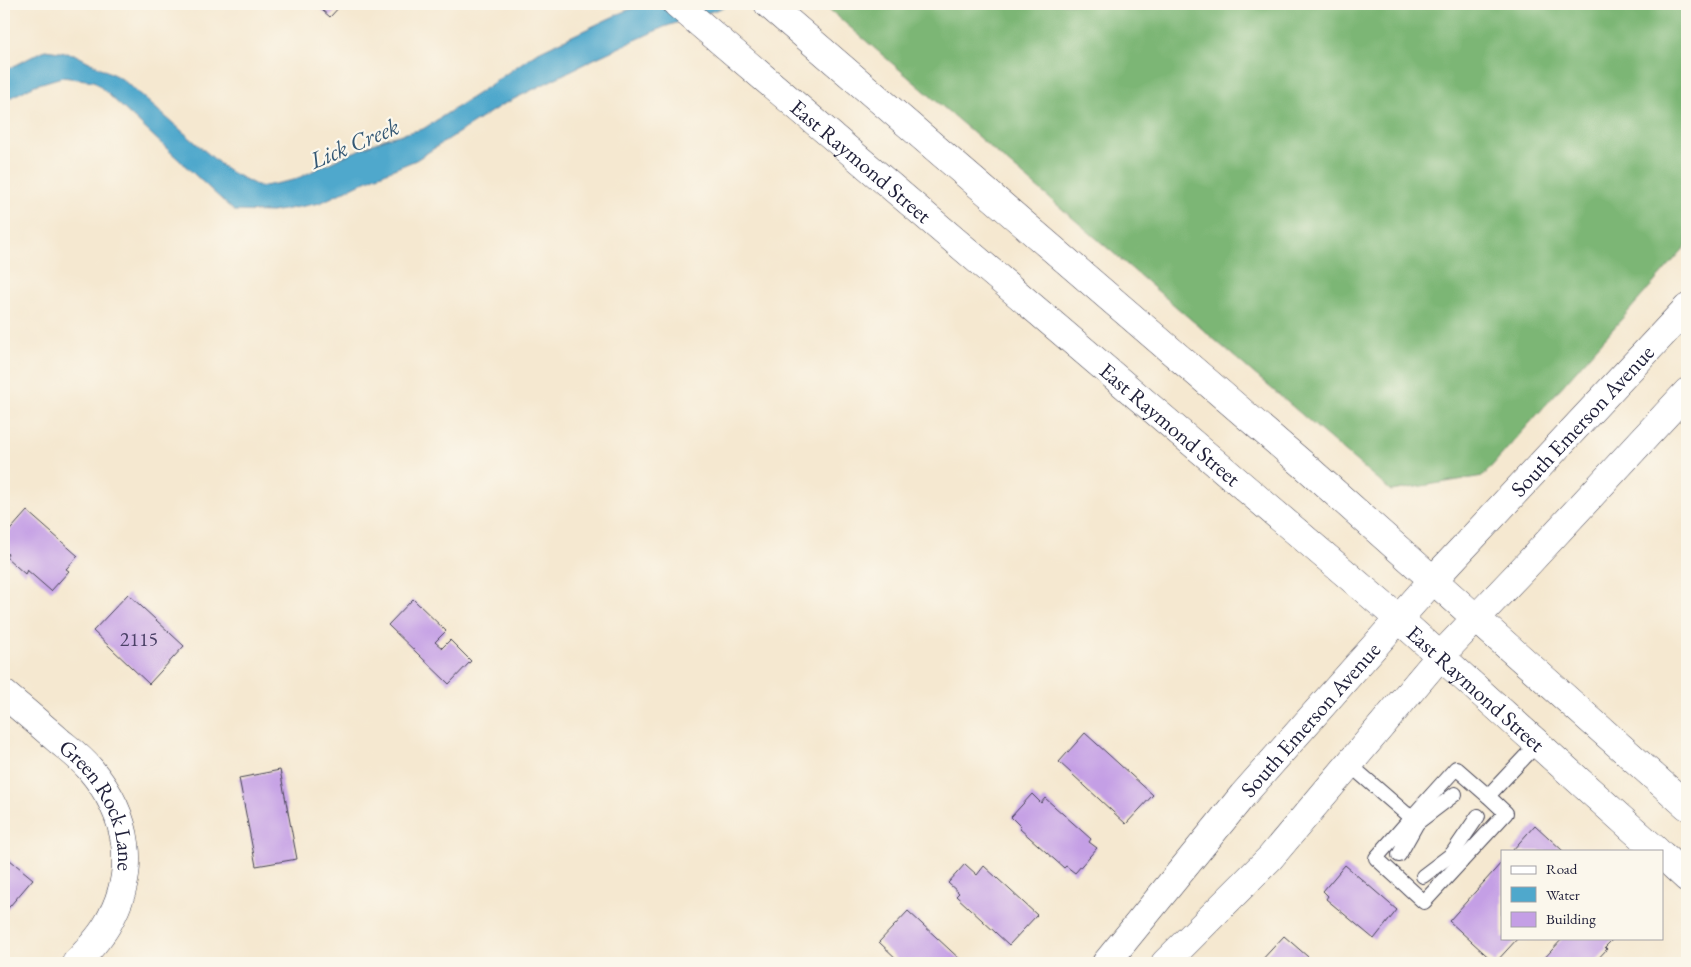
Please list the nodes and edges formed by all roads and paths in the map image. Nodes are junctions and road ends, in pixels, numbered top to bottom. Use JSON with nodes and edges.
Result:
{"nodes":[{"id":1,"x":677,"y":4,"type":"edge"},
{"id":2,"x":768,"y":4,"type":"edge"},
{"id":3,"x":1687,"y":308,"type":"edge"},
{"id":4,"x":1687,"y":392,"type":"edge"},
{"id":5,"x":1434,"y":579,"type":"junction"},
{"id":6,"x":1475,"y":618,"type":"junction"},
{"id":7,"x":1399,"y":619,"type":"junction"},
{"id":8,"x":1441,"y":655,"type":"junction"},
{"id":9,"x":4,"y":694,"type":"edge"},
{"id":10,"x":1538,"y":743,"type":"junction"},
{"id":11,"x":1349,"y":764,"type":"junction"},
{"id":12,"x":1454,"y":794,"type":"dead end"},
{"id":13,"x":1488,"y":796,"type":"junction"},
{"id":14,"x":1687,"y":806,"type":"edge"},
{"id":15,"x":1435,"y":815,"type":"dead end"},
{"id":16,"x":1478,"y":816,"type":"dead end"},
{"id":17,"x":1414,"y":820,"type":"junction"},
{"id":18,"x":1458,"y":836,"type":"dead end"},
{"id":19,"x":1415,"y":838,"type":"dead end"},
{"id":20,"x":1656,"y":850,"type":"edge"},
{"id":21,"x":1400,"y":855,"type":"dead end"},
{"id":22,"x":1664,"y":857,"type":"edge"},
{"id":23,"x":1456,"y":858,"type":"junction"},
{"id":24,"x":1438,"y":859,"type":"dead end"},
{"id":25,"x":1423,"y":876,"type":"dead end"},
{"id":26,"x":1687,"y":878,"type":"edge"},
{"id":27,"x":76,"y":963,"type":"edge"},
{"id":28,"x":1106,"y":963,"type":"edge"},
{"id":29,"x":1165,"y":963,"type":"edge"}],
"edges":[{"from":1,"to":7,"type":"main road","name":"East Raymond Street"},
{"from":2,"to":5,"type":"main road"},
{"from":3,"to":5,"type":"main road","name":"South Emerson Avenue"},
{"from":4,"to":6,"type":"main road"},
{"from":5,"to":6,"type":"main road"},
{"from":5,"to":7,"type":"main road","name":"South Emerson Avenue"},
{"from":6,"to":8,"type":"main road"},
{"from":6,"to":14,"type":"main road"},
{"from":7,"to":8,"type":"main road","name":"East Raymond Street"},
{"from":7,"to":28,"type":"main road","name":"South Emerson Avenue"},
{"from":8,"to":10,"type":"main road","name":"East Raymond Street"},
{"from":8,"to":11,"type":"main road"},
{"from":9,"to":27,"type":"main road","name":"Green Rock Lane"},
{"from":10,"to":13,"type":"lane"},
{"from":10,"to":20,"type":"main road","name":"East Raymond Street"},
{"from":11,"to":17,"type":"lane"},
{"from":11,"to":29,"type":"main road"},
{"from":12,"to":17,"type":"lane"},
{"from":13,"to":17,"type":"lane"},
{"from":13,"to":23,"type":"lane"},
{"from":15,"to":17,"type":"lane"},
{"from":16,"to":23,"type":"lane"},
{"from":17,"to":19,"type":"lane"},
{"from":17,"to":21,"type":"lane"},
{"from":17,"to":23,"type":"lane"},
{"from":18,"to":23,"type":"lane"},
{"from":22,"to":26,"type":"main road"},
{"from":23,"to":24,"type":"lane"},
{"from":23,"to":25,"type":"lane"}]}
